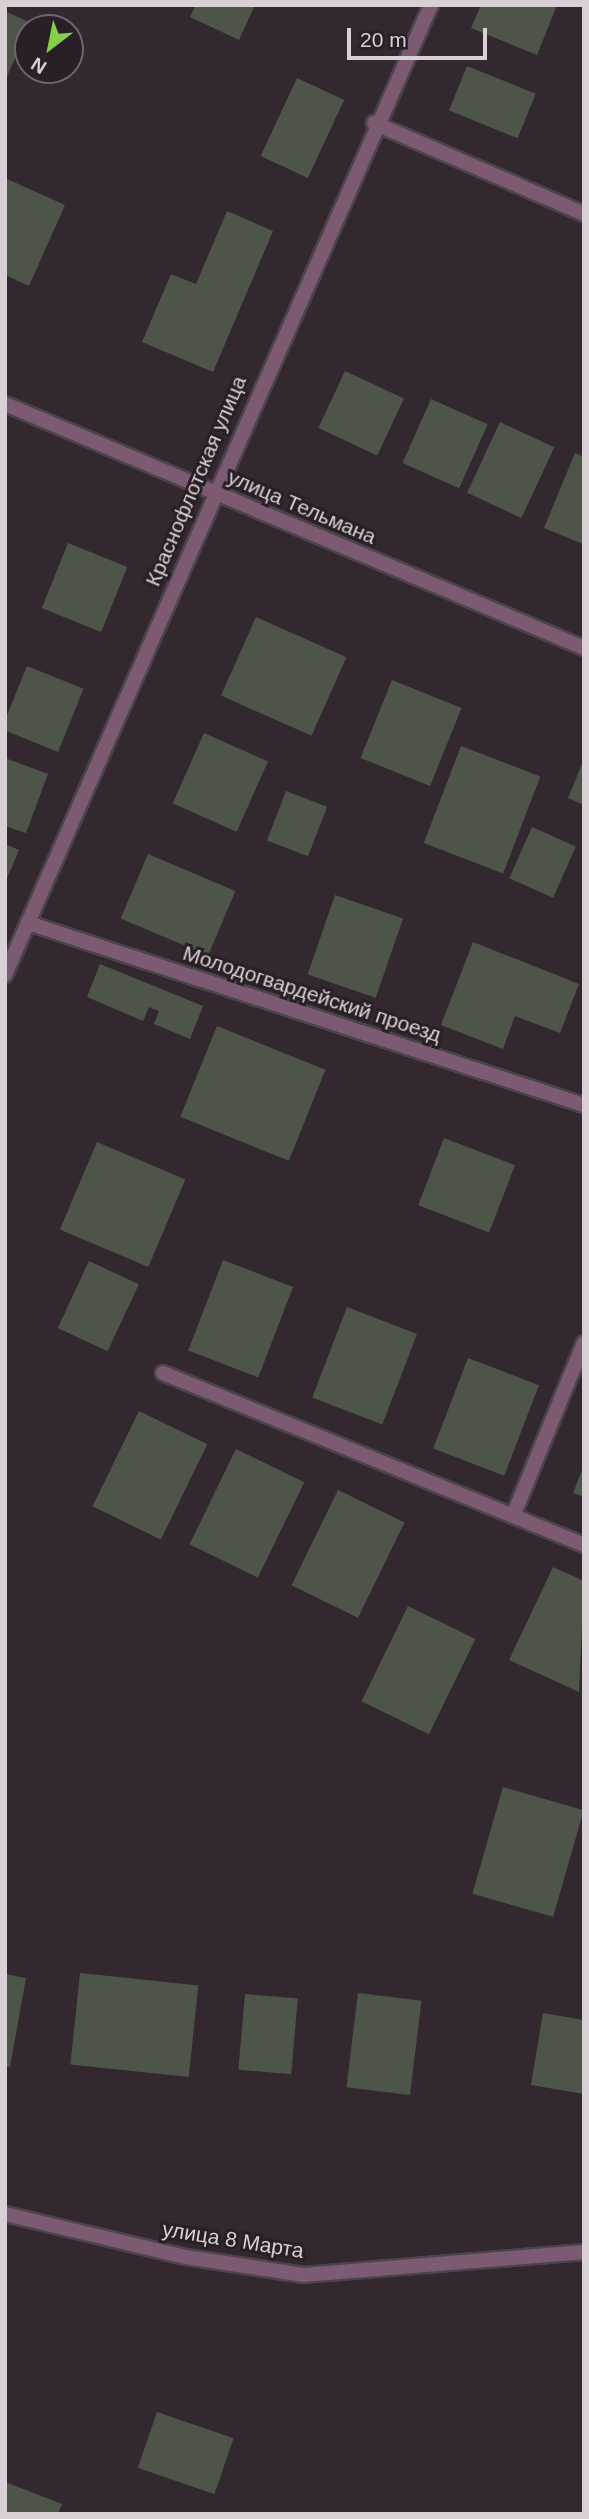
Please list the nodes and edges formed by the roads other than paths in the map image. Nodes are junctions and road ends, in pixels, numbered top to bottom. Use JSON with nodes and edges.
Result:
{"nodes":[{"id":1,"x":430,"y":5,"type":"edge"},
{"id":2,"x":374,"y":123,"type":"junction"},
{"id":3,"x":584,"y":214,"type":"edge"},
{"id":4,"x":5,"y":404,"type":"edge"},
{"id":5,"x":213,"y":493,"type":"junction"},
{"id":6,"x":584,"y":648,"type":"edge"},
{"id":7,"x":28,"y":923,"type":"junction"},
{"id":8,"x":5,"y":975,"type":"edge"},
{"id":9,"x":584,"y":1105,"type":"edge"},
{"id":10,"x":584,"y":1343,"type":"edge"},
{"id":11,"x":163,"y":1373,"type":"dead end"},
{"id":12,"x":513,"y":1516,"type":"junction"},
{"id":13,"x":584,"y":1545,"type":"edge"},
{"id":14,"x":5,"y":2214,"type":"edge"},
{"id":15,"x":584,"y":2252,"type":"edge"}],
"edges":[{"from":1,"to":2,"type":"street","name":"Краснофлотская улица"},
{"from":2,"to":3,"type":"street"},
{"from":2,"to":5,"type":"street","name":"Краснофлотская улица"},
{"from":4,"to":5,"type":"street","name":"улица Тельмана"},
{"from":5,"to":6,"type":"street","name":"улица Тельмана"},
{"from":5,"to":7,"type":"street","name":"Краснофлотская улица"},
{"from":7,"to":8,"type":"street","name":"Краснофлотская улица"},
{"from":7,"to":9,"type":"street","name":"Молодогвардейский проезд"},
{"from":10,"to":12,"type":"street"},
{"from":11,"to":12,"type":"street"},
{"from":12,"to":13,"type":"street"},
{"from":14,"to":15,"type":"street","name":"улица 8 Марта"}]}
